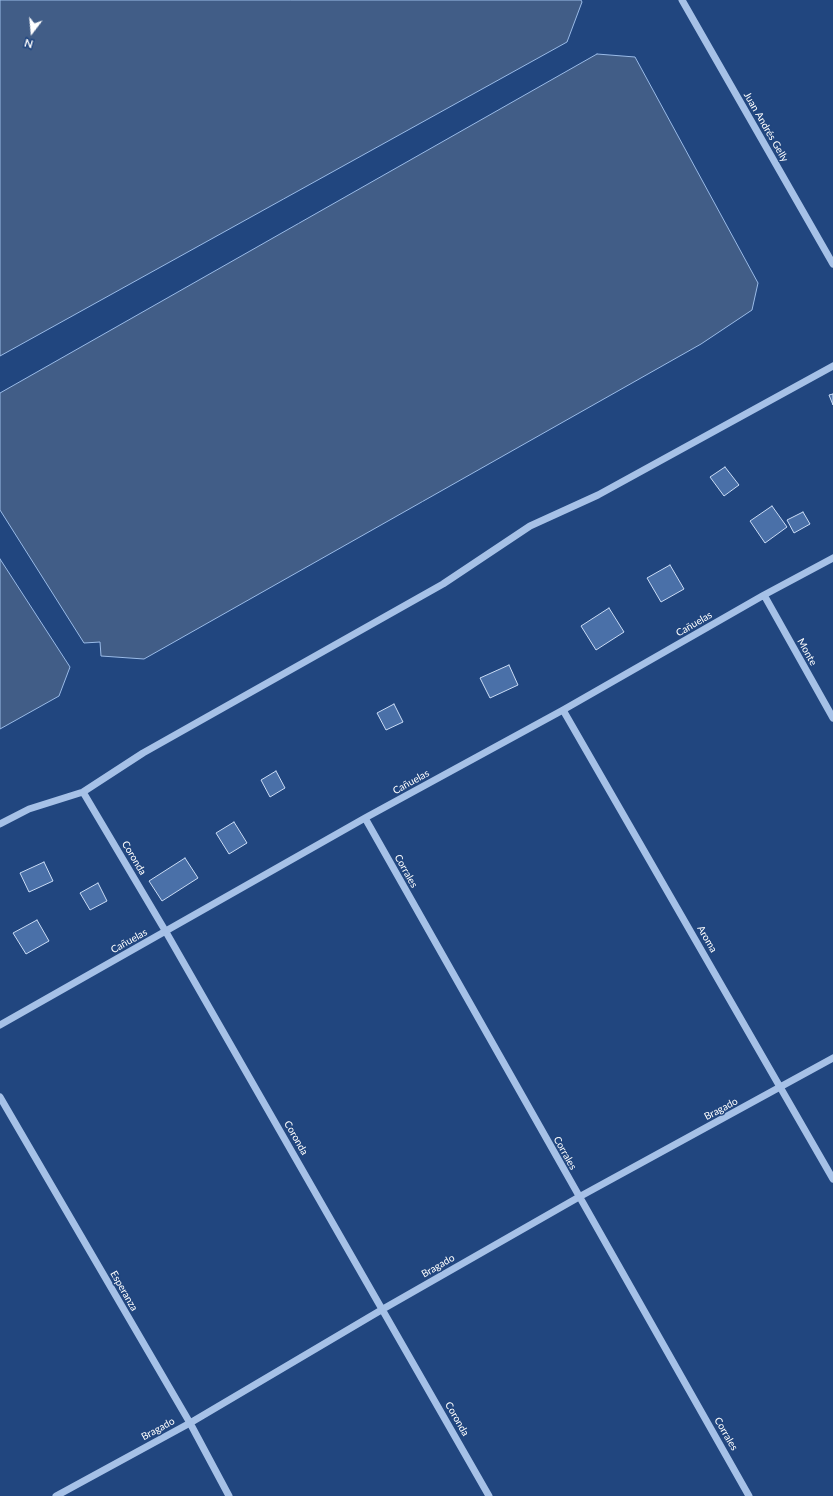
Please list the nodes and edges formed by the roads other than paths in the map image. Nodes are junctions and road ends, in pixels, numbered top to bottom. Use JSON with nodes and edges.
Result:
{"nodes":[{"id":1,"x":682,"y":0,"type":"edge"},
{"id":2,"x":833,"y":264,"type":"edge"},
{"id":3,"x":833,"y":366,"type":"edge"},
{"id":4,"x":833,"y":558,"type":"edge"},
{"id":5,"x":764,"y":595,"type":"junction"},
{"id":6,"x":563,"y":710,"type":"junction"},
{"id":7,"x":833,"y":718,"type":"edge"},
{"id":8,"x":83,"y":792,"type":"junction"},
{"id":9,"x":365,"y":818,"type":"junction"},
{"id":10,"x":0,"y":824,"type":"edge"},
{"id":11,"x":166,"y":932,"type":"junction"},
{"id":12,"x":0,"y":1025,"type":"edge"},
{"id":13,"x":833,"y":1058,"type":"edge"},
{"id":14,"x":782,"y":1087,"type":"junction"},
{"id":15,"x":0,"y":1098,"type":"edge"},
{"id":16,"x":833,"y":1179,"type":"edge"},
{"id":17,"x":579,"y":1197,"type":"junction"},
{"id":18,"x":383,"y":1309,"type":"junction"},
{"id":19,"x":190,"y":1423,"type":"junction"},
{"id":20,"x":56,"y":1496,"type":"edge"},
{"id":21,"x":229,"y":1496,"type":"edge"},
{"id":22,"x":489,"y":1496,"type":"edge"},
{"id":23,"x":749,"y":1496,"type":"edge"}],
"edges":[{"from":1,"to":2,"type":"street","name":"Juan Andrés Gelly"},
{"from":3,"to":8,"type":"street"},
{"from":4,"to":5,"type":"street","name":"Cañuelas"},
{"from":5,"to":6,"type":"street","name":"Cañuelas"},
{"from":5,"to":7,"type":"street","name":"Monte"},
{"from":6,"to":9,"type":"street","name":"Cañuelas"},
{"from":6,"to":14,"type":"street","name":"Aroma"},
{"from":8,"to":10,"type":"street"},
{"from":8,"to":11,"type":"street","name":"Coronda"},
{"from":9,"to":11,"type":"street","name":"Cañuelas"},
{"from":9,"to":17,"type":"street","name":"Corrales"},
{"from":11,"to":12,"type":"street","name":"Cañuelas"},
{"from":11,"to":18,"type":"street","name":"Coronda"},
{"from":13,"to":14,"type":"street","name":"Bragado"},
{"from":14,"to":16,"type":"street","name":"Aroma"},
{"from":14,"to":17,"type":"street","name":"Bragado"},
{"from":15,"to":19,"type":"street","name":"Esperanza"},
{"from":17,"to":18,"type":"street","name":"Bragado"},
{"from":17,"to":23,"type":"street","name":"Corrales"},
{"from":18,"to":19,"type":"street","name":"Bragado"},
{"from":18,"to":22,"type":"street","name":"Coronda"},
{"from":19,"to":20,"type":"street","name":"Bragado"},
{"from":19,"to":21,"type":"street","name":"Esperanza"}]}
